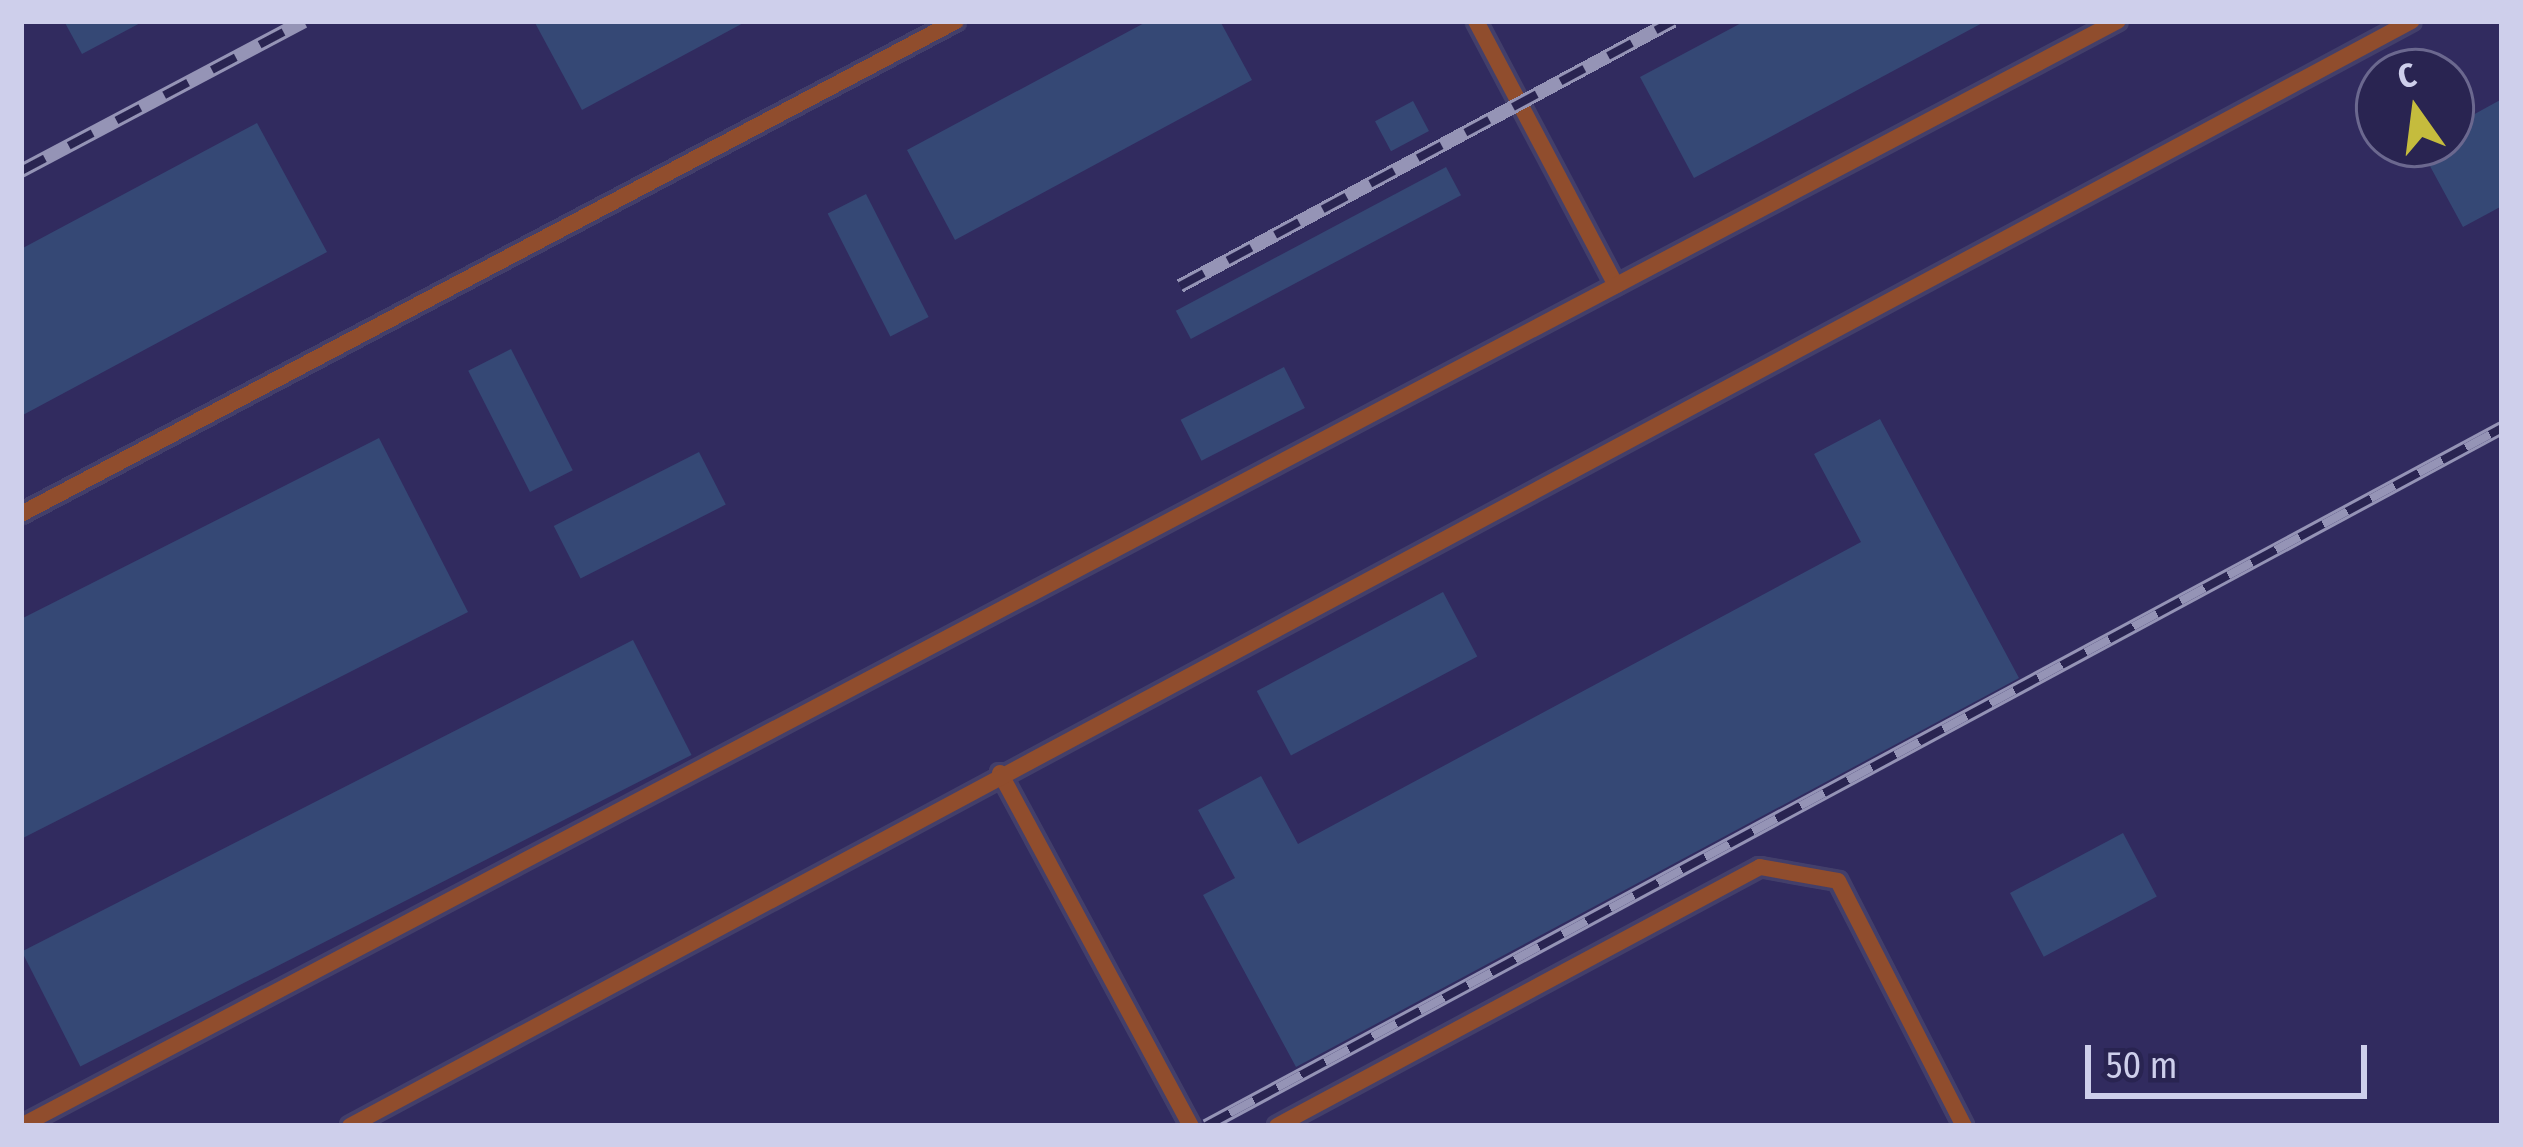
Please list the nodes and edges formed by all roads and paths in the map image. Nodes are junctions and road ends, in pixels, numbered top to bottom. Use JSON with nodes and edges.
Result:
{"nodes":[{"id":1,"x":956,"y":21,"type":"edge"},
{"id":2,"x":1476,"y":21,"type":"edge"},
{"id":3,"x":2118,"y":21,"type":"edge"},
{"id":4,"x":2412,"y":21,"type":"edge"},
{"id":5,"x":1616,"y":285,"type":"junction"},
{"id":6,"x":21,"y":514,"type":"edge"},
{"id":7,"x":1000,"y":773,"type":"junction"},
{"id":8,"x":21,"y":1126,"type":"edge"},
{"id":9,"x":350,"y":1126,"type":"edge"},
{"id":10,"x":1191,"y":1126,"type":"edge"},
{"id":11,"x":1276,"y":1126,"type":"edge"},
{"id":12,"x":1964,"y":1126,"type":"edge"}],
"edges":[{"from":1,"to":6,"type":"lane"},
{"from":2,"to":5,"type":"lane"},
{"from":3,"to":5,"type":"lane"},
{"from":4,"to":7,"type":"lane"},
{"from":5,"to":8,"type":"lane"},
{"from":7,"to":9,"type":"lane"},
{"from":7,"to":10,"type":"lane"},
{"from":11,"to":12,"type":"lane"}]}
